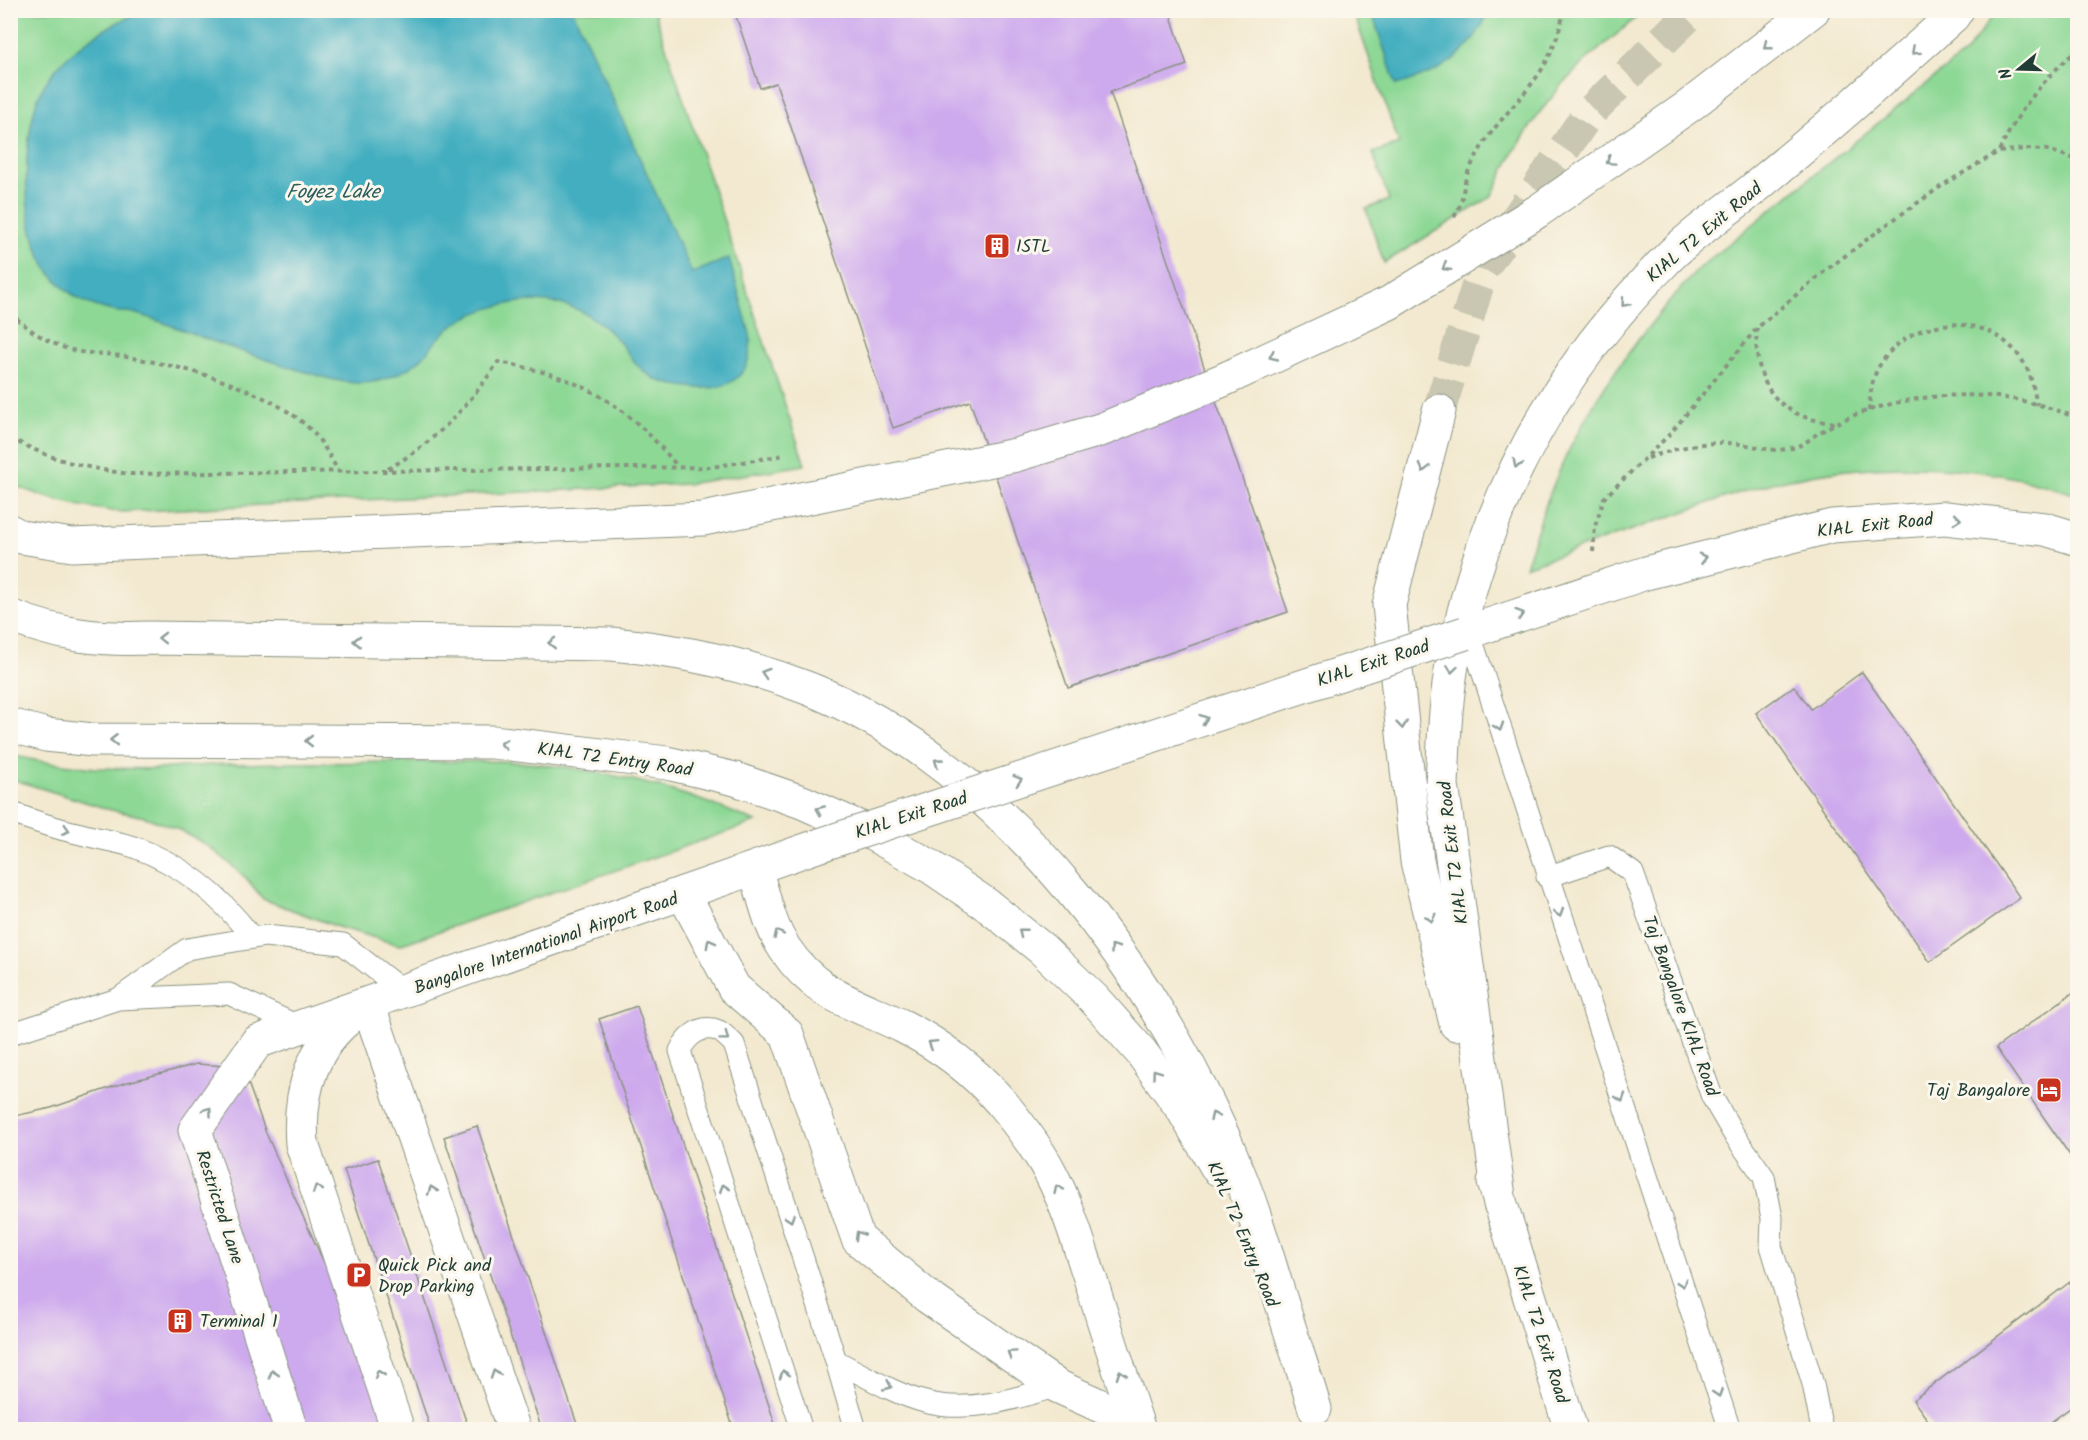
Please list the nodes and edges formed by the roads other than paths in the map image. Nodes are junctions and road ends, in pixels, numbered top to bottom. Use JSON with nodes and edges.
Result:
{"nodes":[{"id":1,"x":1813,"y":10,"type":"edge"},
{"id":2,"x":1957,"y":10,"type":"edge"},
{"id":3,"x":1439,"y":411,"type":"tunnel mouth"},
{"id":4,"x":10,"y":531,"type":"edge"},
{"id":5,"x":2078,"y":539,"type":"edge"},
{"id":6,"x":10,"y":616,"type":"edge"},
{"id":7,"x":1467,"y":632,"type":"junction"},
{"id":8,"x":10,"y":726,"type":"edge"},
{"id":9,"x":10,"y":812,"type":"edge"},
{"id":10,"x":755,"y":869,"type":"junction"},
{"id":11,"x":1547,"y":877,"type":"junction"},
{"id":12,"x":683,"y":893,"type":"junction"},
{"id":13,"x":252,"y":938,"type":"junction"},
{"id":14,"x":403,"y":991,"type":"junction"},
{"id":15,"x":118,"y":999,"type":"junction"},
{"id":16,"x":368,"y":1004,"type":"junction"},
{"id":17,"x":302,"y":1028,"type":"junction"},
{"id":18,"x":10,"y":1034,"type":"edge"},
{"id":19,"x":1500,"y":1204,"type":"junction"},
{"id":20,"x":836,"y":1361,"type":"junction"},
{"id":21,"x":1057,"y":1386,"type":"junction"},
{"id":22,"x":1319,"y":1419,"type":"edge"},
{"id":23,"x":1131,"y":1427,"type":"edge"},
{"id":24,"x":291,"y":1430,"type":"edge"},
{"id":25,"x":398,"y":1430,"type":"edge"},
{"id":26,"x":514,"y":1430,"type":"edge"},
{"id":27,"x":802,"y":1430,"type":"edge"},
{"id":28,"x":856,"y":1430,"type":"edge"},
{"id":29,"x":1571,"y":1430,"type":"edge"},
{"id":30,"x":1730,"y":1430,"type":"edge"},
{"id":31,"x":1822,"y":1430,"type":"edge"}],
"edges":[{"from":1,"to":4,"type":"main road","one_way":true},
{"from":2,"to":19,"type":"main road","name":"KIAL T2 Exit Road","one_way":true},
{"from":3,"to":19,"type":"main road","name":"KIAL T2 Exit Road","one_way":true},
{"from":7,"to":5,"type":"main road","name":"KIAL Exit Road","one_way":true},
{"from":22,"to":6,"type":"main road","one_way":true},
{"from":10,"to":7,"type":"main road","name":"KIAL Exit Road","one_way":true,"bridge":true},
{"from":7,"to":11,"type":"lane","one_way":true},
{"from":22,"to":8,"type":"main road","name":"KIAL T2 Entry Road","one_way":true},
{"from":9,"to":13,"type":"lane","one_way":true},
{"from":10,"to":12,"type":"main road","name":"KIAL Exit Road"},
{"from":23,"to":10,"type":"main road","one_way":true},
{"from":11,"to":30,"type":"lane","one_way":true},
{"from":11,"to":31,"type":"lane","name":"Taj Bangalore KIAL Road"},
{"from":12,"to":14,"type":"main road","name":"Bangalore International Airport Road"},
{"from":21,"to":12,"type":"main road","name":"Bangalore International Airport Road","one_way":true},
{"from":13,"to":14,"type":"lane"},
{"from":13,"to":15,"type":"lane"},
{"from":14,"to":16,"type":"main road","name":"Bangalore International Airport Road"},
{"from":15,"to":17,"type":"lane"},
{"from":15,"to":18,"type":"lane"},
{"from":16,"to":17,"type":"main road","name":"Restricted Lane"},
{"from":25,"to":16,"type":"main road","one_way":true},
{"from":26,"to":16,"type":"main road","one_way":true},
{"from":24,"to":17,"type":"main road","name":"Restricted Lane","one_way":true},
{"from":19,"to":29,"type":"main road","name":"KIAL T2 Exit Road"},
{"from":20,"to":21,"type":"lane","one_way":true},
{"from":27,"to":20,"type":"lane","one_way":true},
{"from":20,"to":28,"type":"lane"},
{"from":21,"to":23,"type":"main road","name":"Bangalore International Airport Road"}]}
